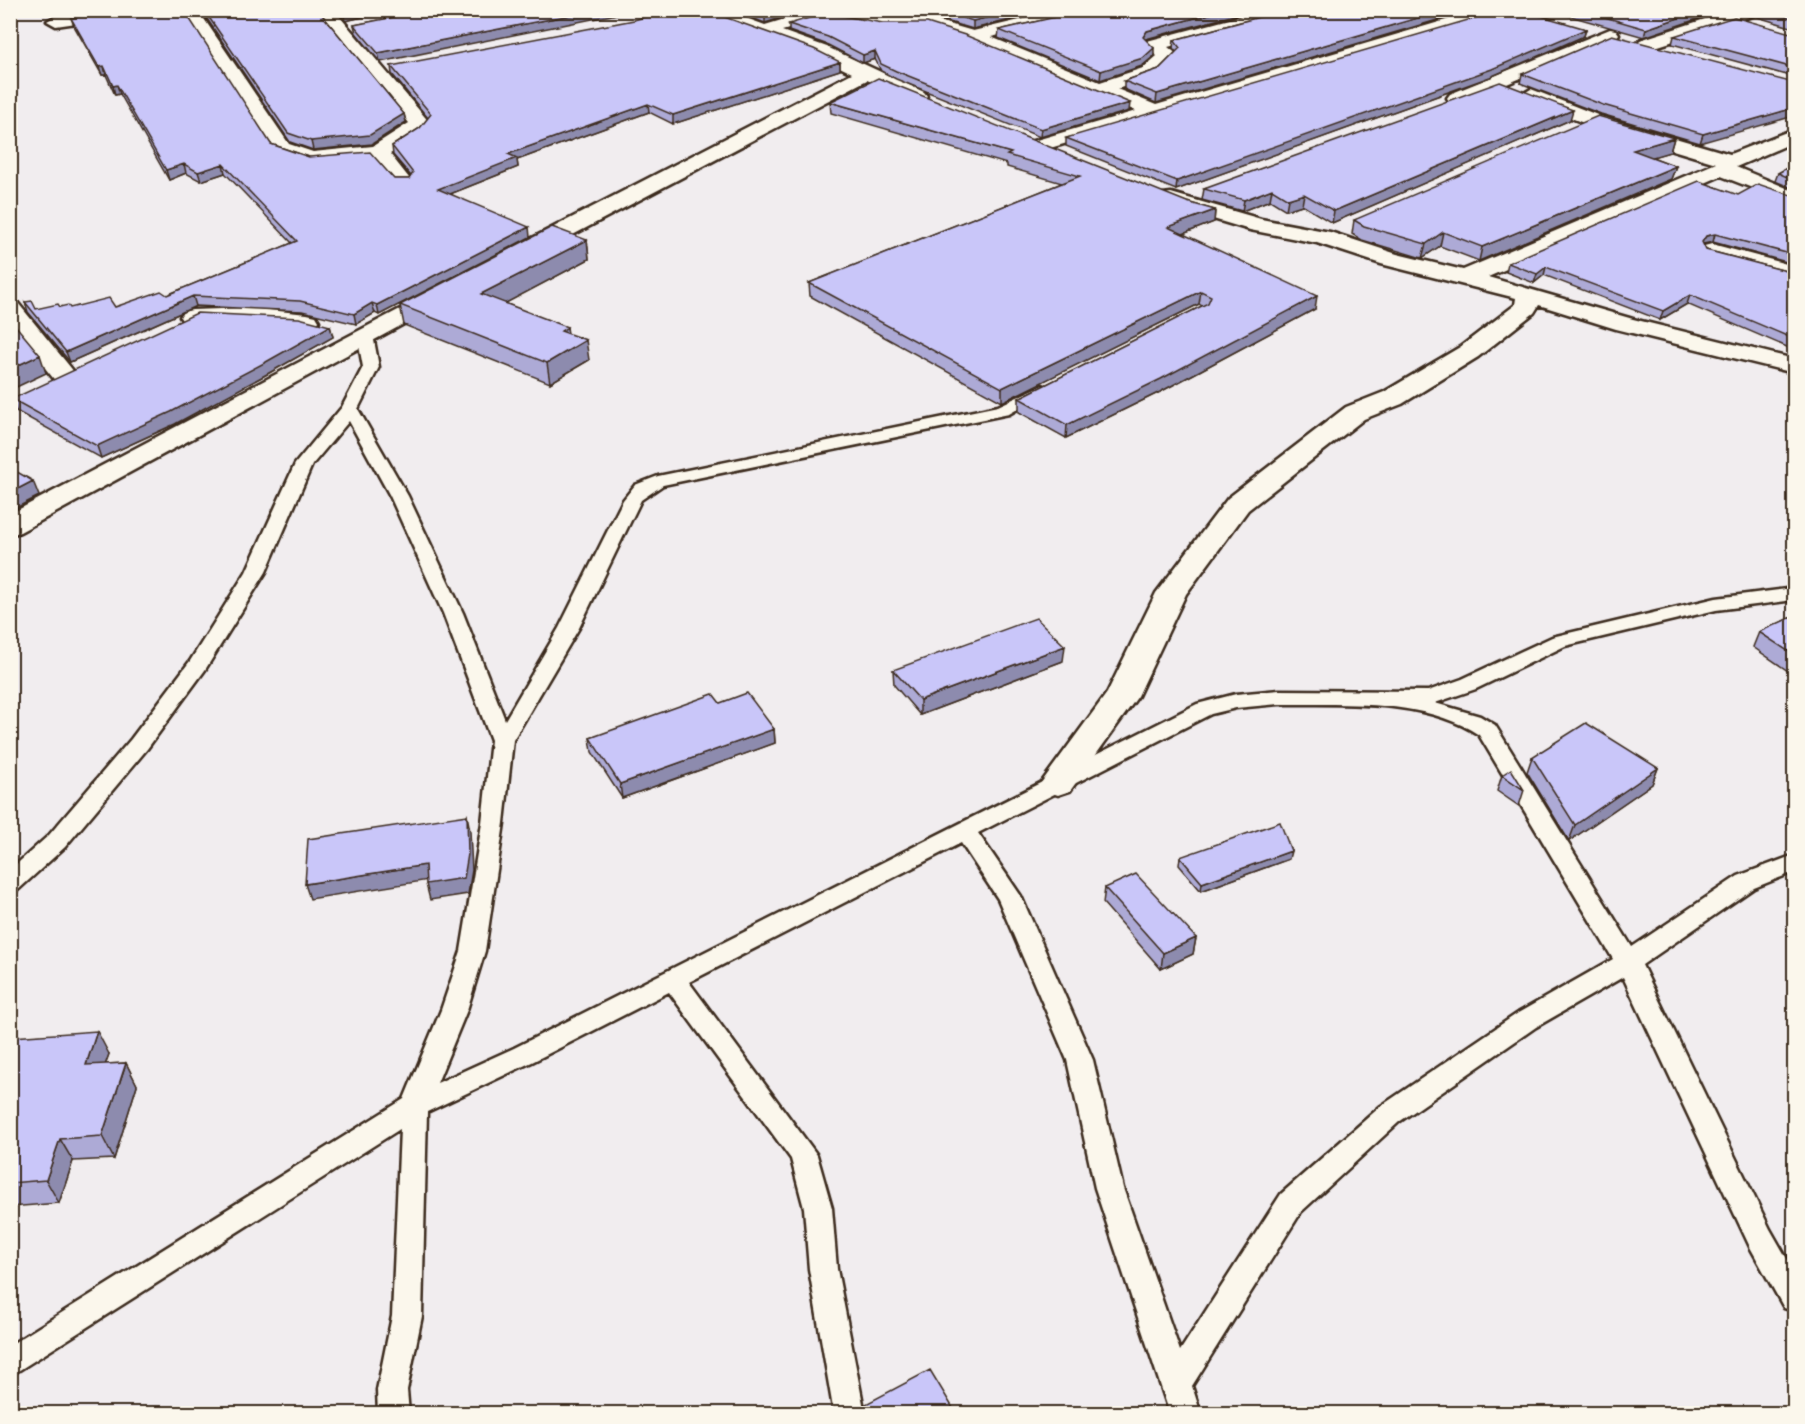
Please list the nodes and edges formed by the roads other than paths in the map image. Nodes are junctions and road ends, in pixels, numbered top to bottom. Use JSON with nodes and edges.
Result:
{"nodes":[{"id":1,"x":130,"y":10,"type":"edge"},
{"id":2,"x":189,"y":10,"type":"edge"},
{"id":3,"x":324,"y":10,"type":"edge"},
{"id":4,"x":991,"y":10,"type":"edge"},
{"id":5,"x":1089,"y":10,"type":"edge"},
{"id":6,"x":1286,"y":10,"type":"edge"},
{"id":7,"x":1752,"y":10,"type":"edge"},
{"id":8,"x":1496,"y":11,"type":"edge"},
{"id":9,"x":714,"y":14,"type":"edge"},
{"id":10,"x":1537,"y":14,"type":"edge"},
{"id":11,"x":1734,"y":18,"type":"junction"},
{"id":12,"x":56,"y":21,"type":"dead end"},
{"id":13,"x":362,"y":25,"type":"edge"},
{"id":14,"x":1017,"y":26,"type":"junction"},
{"id":15,"x":1579,"y":26,"type":"edge"},
{"id":16,"x":1764,"y":27,"type":"edge"},
{"id":17,"x":340,"y":29,"type":"junction"},
{"id":18,"x":763,"y":31,"type":"junction"},
{"id":19,"x":1610,"y":34,"type":"junction"},
{"id":20,"x":972,"y":36,"type":"junction"},
{"id":21,"x":1646,"y":44,"type":"junction"},
{"id":22,"x":1678,"y":53,"type":"edge"},
{"id":23,"x":398,"y":65,"type":"edge"},
{"id":24,"x":375,"y":69,"type":"junction"},
{"id":25,"x":866,"y":74,"type":"junction"},
{"id":26,"x":1498,"y":83,"type":"junction"},
{"id":27,"x":1102,"y":88,"type":"junction"},
{"id":28,"x":931,"y":102,"type":"edge"},
{"id":29,"x":1433,"y":107,"type":"edge"},
{"id":30,"x":1156,"y":111,"type":"junction"},
{"id":31,"x":1593,"y":120,"type":"junction"},
{"id":32,"x":1572,"y":129,"type":"edge"},
{"id":33,"x":1794,"y":135,"type":"edge"},
{"id":34,"x":1018,"y":136,"type":"edge"},
{"id":35,"x":1040,"y":145,"type":"junction"},
{"id":36,"x":378,"y":152,"type":"junction"},
{"id":37,"x":1071,"y":158,"type":"edge"},
{"id":38,"x":1726,"y":165,"type":"junction"},
{"id":39,"x":402,"y":183,"type":"edge"},
{"id":40,"x":1207,"y":189,"type":"edge"},
{"id":41,"x":1154,"y":192,"type":"edge"},
{"id":42,"x":1794,"y":198,"type":"edge"},
{"id":43,"x":1175,"y":200,"type":"junction"},
{"id":44,"x":1355,"y":223,"type":"edge"},
{"id":45,"x":1322,"y":237,"type":"junction"},
{"id":46,"x":1712,"y":251,"type":"edge"},
{"id":47,"x":504,"y":261,"type":"edge"},
{"id":48,"x":1794,"y":273,"type":"edge"},
{"id":49,"x":1467,"y":277,"type":"junction"},
{"id":50,"x":462,"y":284,"type":"edge"},
{"id":51,"x":1529,"y":294,"type":"junction"},
{"id":52,"x":10,"y":308,"type":"edge"},
{"id":53,"x":166,"y":329,"type":"edge"},
{"id":54,"x":364,"y":335,"type":"junction"},
{"id":55,"x":1794,"y":366,"type":"edge"},
{"id":56,"x":67,"y":378,"type":"edge"},
{"id":57,"x":1055,"y":384,"type":"edge"},
{"id":58,"x":350,"y":409,"type":"junction"},
{"id":59,"x":10,"y":526,"type":"edge"},
{"id":60,"x":1794,"y":594,"type":"edge"},
{"id":61,"x":1400,"y":700,"type":"junction"},
{"id":62,"x":502,"y":740,"type":"junction"},
{"id":63,"x":1058,"y":783,"type":"junction"},
{"id":64,"x":964,"y":830,"type":"junction"},
{"id":65,"x":1794,"y":863,"type":"edge"},
{"id":66,"x":10,"y":884,"type":"edge"},
{"id":67,"x":1628,"y":962,"type":"junction"},
{"id":68,"x":672,"y":978,"type":"junction"},
{"id":69,"x":414,"y":1106,"type":"junction"},
{"id":70,"x":1794,"y":1298,"type":"edge"},
{"id":71,"x":10,"y":1362,"type":"edge"},
{"id":72,"x":1175,"y":1384,"type":"junction"},
{"id":73,"x":394,"y":1413,"type":"edge"},
{"id":74,"x":850,"y":1413,"type":"edge"},
{"id":75,"x":1186,"y":1413,"type":"edge"}],
"edges":[{"from":1,"to":12,"type":"street"},
{"from":2,"to":36,"type":"street"},
{"from":3,"to":17,"type":"street"},
{"from":4,"to":14,"type":"street"},
{"from":5,"to":14,"type":"street"},
{"from":6,"to":27,"type":"street"},
{"from":7,"to":11,"type":"street"},
{"from":8,"to":10,"type":"street"},
{"from":8,"to":30,"type":"street"},
{"from":9,"to":18,"type":"street"},
{"from":11,"to":16,"type":"street"},
{"from":11,"to":21,"type":"street"},
{"from":13,"to":17,"type":"street"},
{"from":14,"to":20,"type":"street"},
{"from":15,"to":19,"type":"street"},
{"from":17,"to":24,"type":"street"},
{"from":18,"to":20,"type":"street"},
{"from":18,"to":25,"type":"street"},
{"from":19,"to":21,"type":"street"},
{"from":19,"to":26,"type":"street"},
{"from":20,"to":27,"type":"street"},
{"from":21,"to":22,"type":"street"},
{"from":23,"to":24,"type":"street"},
{"from":24,"to":36,"type":"street"},
{"from":25,"to":28,"type":"street"},
{"from":25,"to":47,"type":"street"},
{"from":26,"to":29,"type":"street"},
{"from":26,"to":31,"type":"street"},
{"from":27,"to":30,"type":"street"},
{"from":30,"to":35,"type":"street"},
{"from":31,"to":32,"type":"street"},
{"from":31,"to":38,"type":"street"},
{"from":33,"to":38,"type":"street"},
{"from":34,"to":35,"type":"street"},
{"from":35,"to":37,"type":"street"},
{"from":36,"to":39,"type":"street"},
{"from":38,"to":42,"type":"street"},
{"from":38,"to":49,"type":"street"},
{"from":40,"to":43,"type":"street"},
{"from":41,"to":43,"type":"street"},
{"from":43,"to":45,"type":"street"},
{"from":44,"to":45,"type":"street"},
{"from":45,"to":49,"type":"street"},
{"from":46,"to":48,"type":"street"},
{"from":49,"to":51,"type":"street"},
{"from":50,"to":54,"type":"street"},
{"from":51,"to":55,"type":"street"},
{"from":51,"to":63,"type":"street"},
{"from":52,"to":56,"type":"street"},
{"from":53,"to":54,"type":"street"},
{"from":54,"to":58,"type":"lane"},
{"from":54,"to":59,"type":"street"},
{"from":57,"to":62,"type":"lane"},
{"from":58,"to":62,"type":"lane"},
{"from":58,"to":66,"type":"lane"},
{"from":60,"to":61,"type":"lane"},
{"from":61,"to":63,"type":"lane"},
{"from":61,"to":67,"type":"lane"},
{"from":62,"to":69,"type":"lane"},
{"from":63,"to":64,"type":"lane"},
{"from":64,"to":68,"type":"lane"},
{"from":64,"to":72,"type":"lane"},
{"from":65,"to":67,"type":"lane"},
{"from":67,"to":70,"type":"lane"},
{"from":67,"to":72,"type":"lane"},
{"from":68,"to":69,"type":"lane"},
{"from":68,"to":74,"type":"lane"},
{"from":69,"to":71,"type":"lane"},
{"from":69,"to":73,"type":"lane"},
{"from":72,"to":75,"type":"lane"}]}
